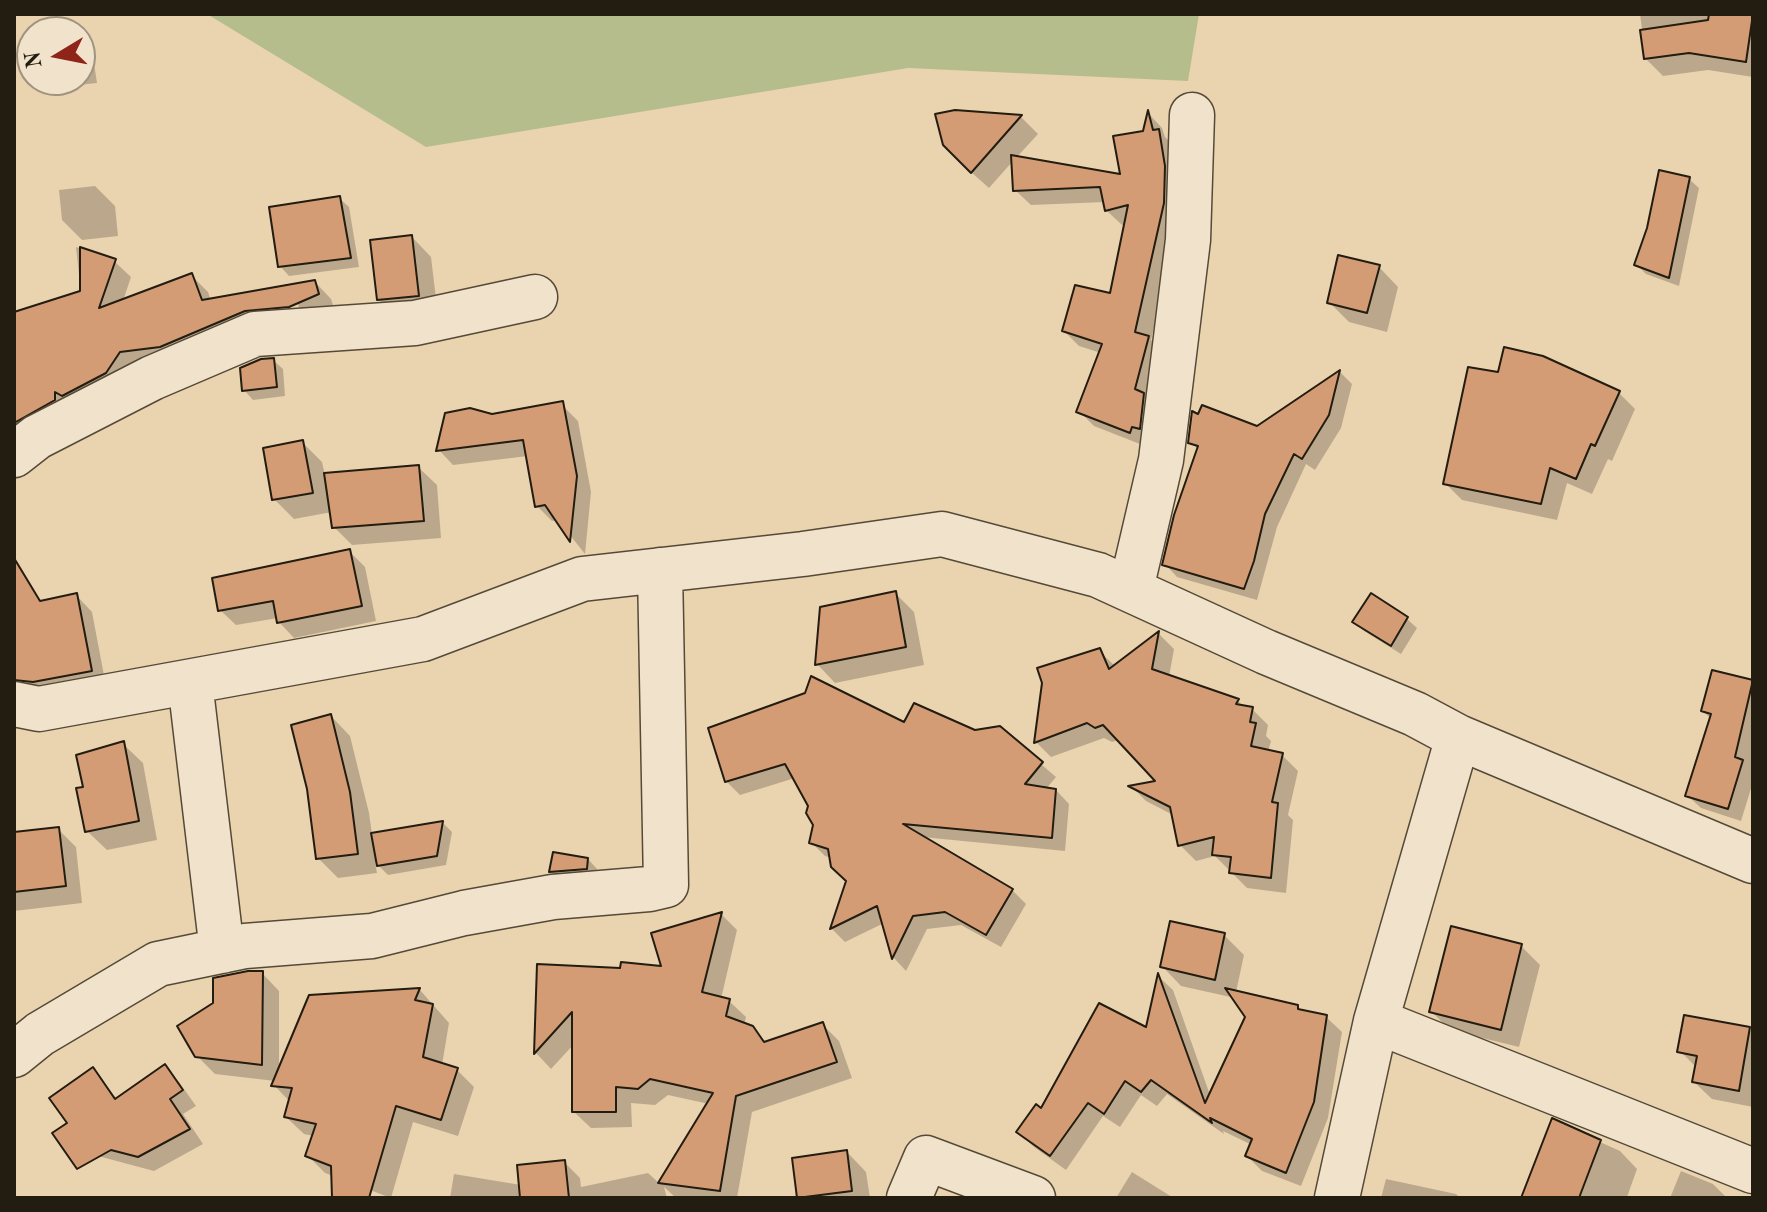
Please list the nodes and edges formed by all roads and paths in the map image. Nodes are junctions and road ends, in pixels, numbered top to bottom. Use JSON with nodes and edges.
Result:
{"nodes":[{"id":1,"x":1192,"y":115,"type":"dead end"},
{"id":2,"x":535,"y":297,"type":"dead end"},
{"id":3,"x":14,"y":455,"type":"edge"},
{"id":4,"x":660,"y":570,"type":"junction"},
{"id":5,"x":1131,"y":589,"type":"junction"},
{"id":6,"x":190,"y":682,"type":"junction"},
{"id":7,"x":14,"y":704,"type":"edge"},
{"id":8,"x":1458,"y":737,"type":"junction"},
{"id":9,"x":1753,"y":861,"type":"edge"},
{"id":10,"x":222,"y":951,"type":"junction"},
{"id":11,"x":1376,"y":1021,"type":"junction"},
{"id":12,"x":14,"y":1055,"type":"edge"},
{"id":13,"x":1753,"y":1171,"type":"edge"},
{"id":14,"x":909,"y":1198,"type":"edge"},
{"id":15,"x":1033,"y":1198,"type":"edge"},
{"id":16,"x":1337,"y":1198,"type":"edge"}],
"edges":[{"from":1,"to":5,"type":"street"},
{"from":2,"to":3,"type":"street"},
{"from":4,"to":5,"type":"street"},
{"from":4,"to":6,"type":"street"},
{"from":4,"to":10,"type":"street"},
{"from":5,"to":8,"type":"street"},
{"from":6,"to":7,"type":"street"},
{"from":6,"to":10,"type":"street"},
{"from":8,"to":9,"type":"street"},
{"from":8,"to":11,"type":"street"},
{"from":10,"to":12,"type":"street"},
{"from":11,"to":13,"type":"street"},
{"from":11,"to":16,"type":"street"},
{"from":14,"to":15,"type":"street"}]}
